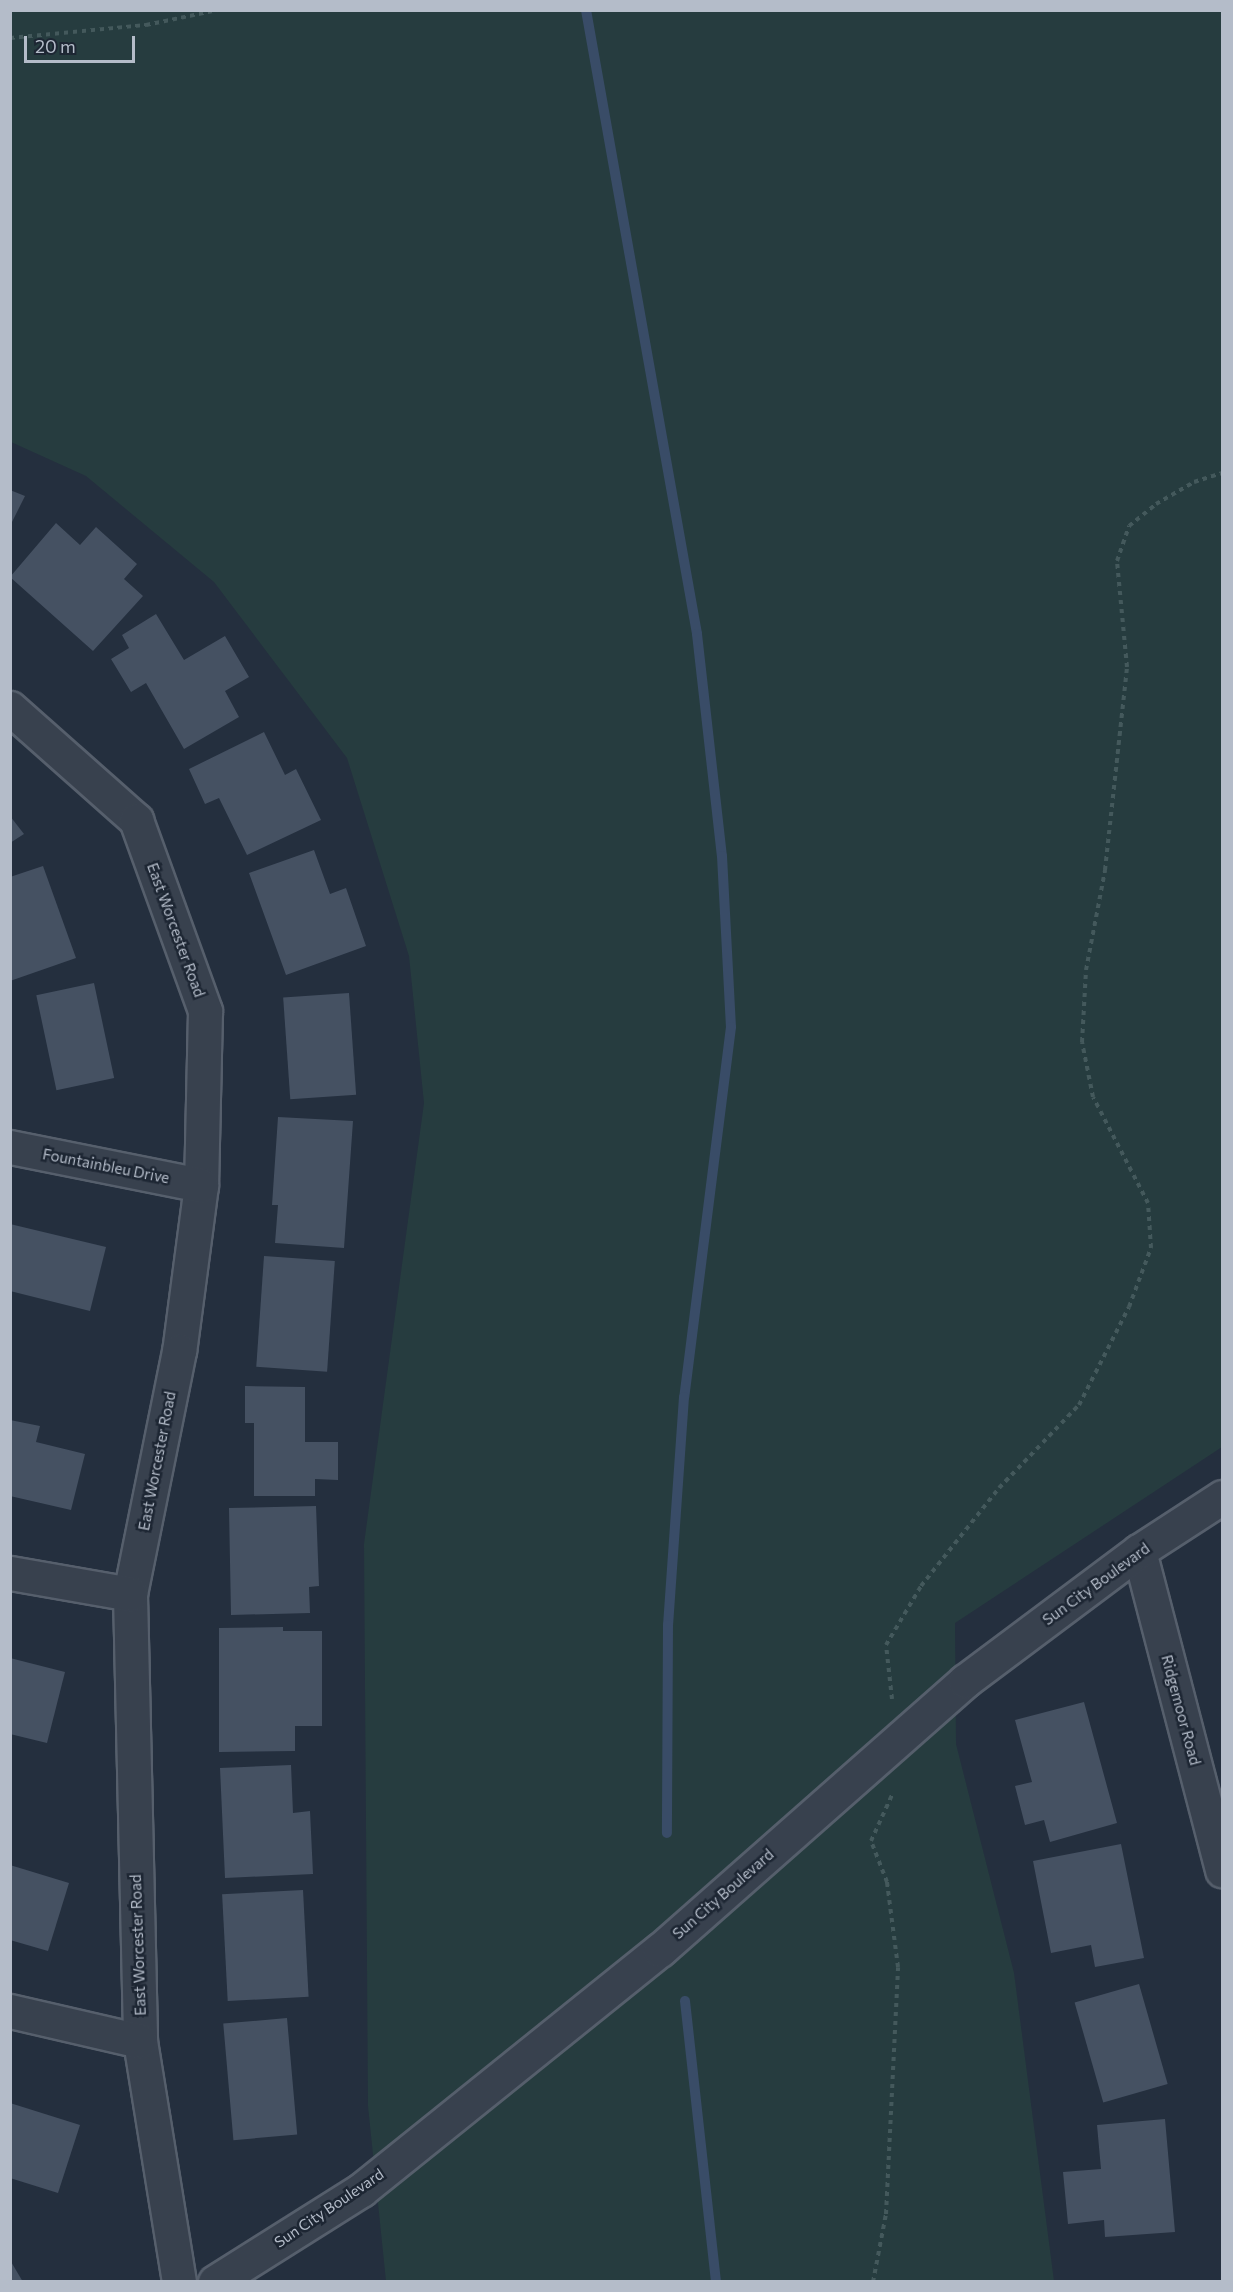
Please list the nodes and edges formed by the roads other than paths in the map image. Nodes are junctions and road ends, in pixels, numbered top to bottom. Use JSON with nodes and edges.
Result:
{"nodes":[{"id":1,"x":10,"y":708,"type":"edge"},
{"id":2,"x":10,"y":1147,"type":"edge"},
{"id":3,"x":201,"y":1185,"type":"junction"},
{"id":4,"x":1222,"y":1497,"type":"edge"},
{"id":5,"x":1139,"y":1551,"type":"junction"},
{"id":6,"x":10,"y":1573,"type":"edge"},
{"id":7,"x":130,"y":1594,"type":"junction"},
{"id":8,"x":1222,"y":1870,"type":"edge"},
{"id":9,"x":10,"y":2011,"type":"edge"},
{"id":10,"x":140,"y":2041,"type":"junction"},
{"id":11,"x":179,"y":2282,"type":"edge"},
{"id":12,"x":215,"y":2282,"type":"edge"}],
"edges":[{"from":1,"to":3,"type":"street","name":"East Worcester Road"},
{"from":2,"to":3,"type":"street","name":"Fountainbleu Drive"},
{"from":3,"to":7,"type":"street","name":"East Worcester Road"},
{"from":4,"to":5,"type":"street","name":"Sun City Boulevard"},
{"from":5,"to":8,"type":"street","name":"Ridgemoor Road"},
{"from":5,"to":12,"type":"street","name":"Sun City Boulevard"},
{"from":6,"to":7,"type":"street"},
{"from":7,"to":10,"type":"street","name":"East Worcester Road"},
{"from":9,"to":10,"type":"street"},
{"from":10,"to":11,"type":"street","name":"East Worcester Road"}]}
